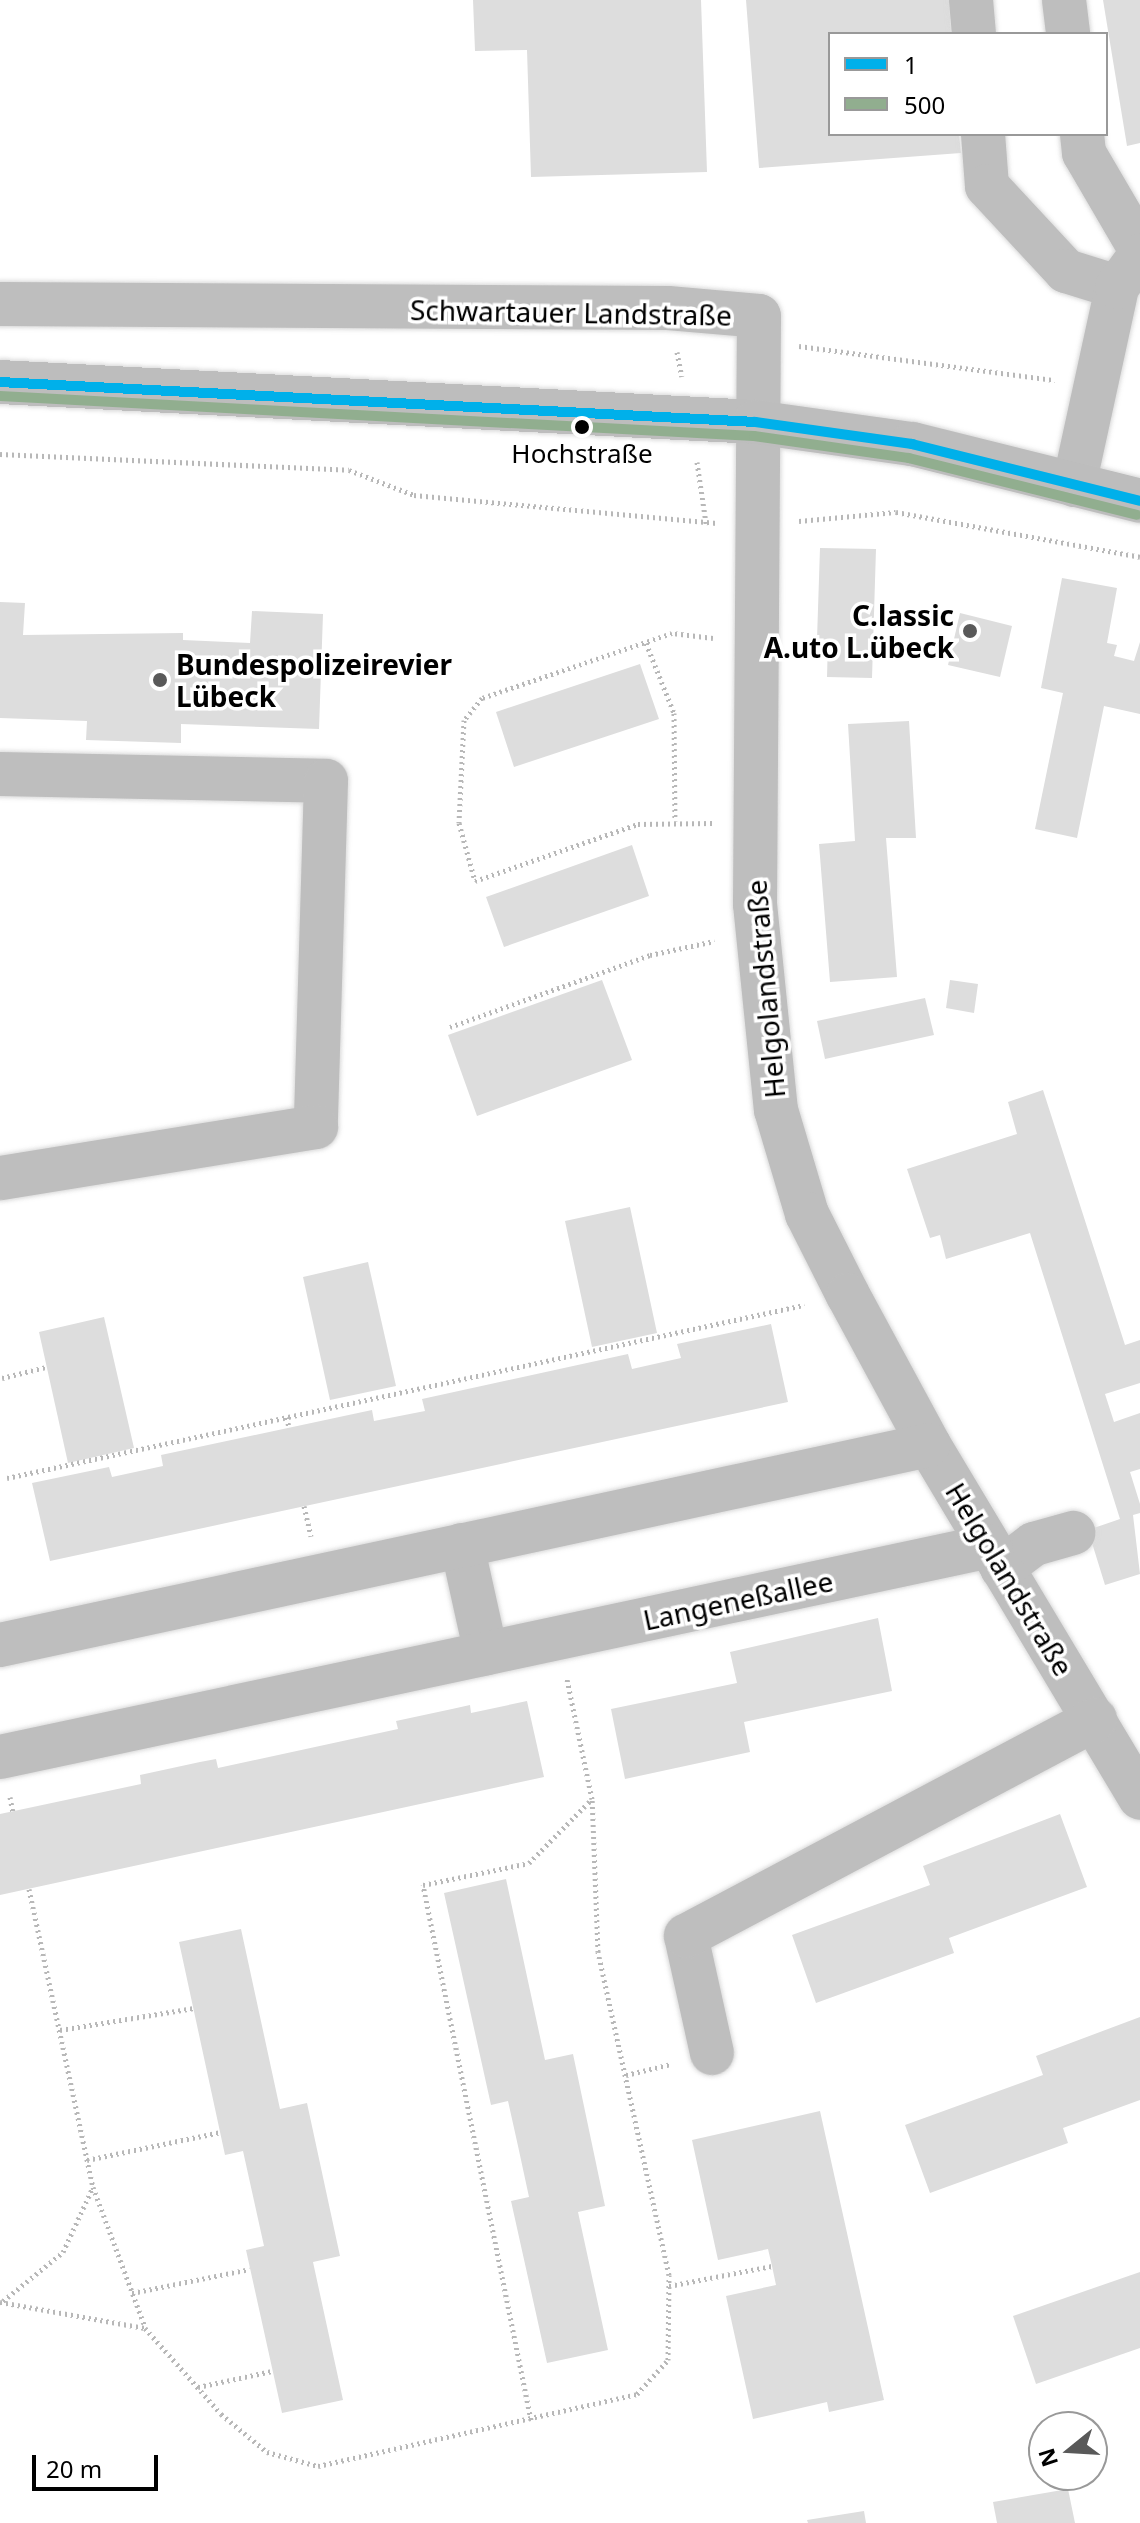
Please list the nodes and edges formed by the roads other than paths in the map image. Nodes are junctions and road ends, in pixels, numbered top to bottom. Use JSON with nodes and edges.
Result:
{"nodes":[{"id":1,"x":971,"y":0,"type":"edge"},
{"id":2,"x":1064,"y":0,"type":"edge"},
{"id":3,"x":974,"y":32,"type":"edge"},
{"id":4,"x":1068,"y":32,"type":"edge"},
{"id":5,"x":983,"y":136,"type":"edge"},
{"id":6,"x":1082,"y":136,"type":"edge"},
{"id":7,"x":1140,"y":249,"type":"edge"},
{"id":8,"x":1129,"y":271,"type":"edge"},
{"id":9,"x":0,"y":304,"type":"edge"},
{"id":10,"x":0,"y":382,"type":"edge"},
{"id":11,"x":755,"y":422,"type":"junction"},
{"id":12,"x":1074,"y":485,"type":"junction"},
{"id":13,"x":1140,"y":501,"type":"edge"},
{"id":14,"x":0,"y":774,"type":"edge"},
{"id":15,"x":0,"y":1178,"type":"edge"},
{"id":16,"x":929,"y":1445,"type":"junction"},
{"id":17,"x":1073,"y":1533,"type":"dead end"},
{"id":18,"x":462,"y":1545,"type":"junction"},
{"id":19,"x":996,"y":1557,"type":"junction"},
{"id":20,"x":0,"y":1645,"type":"edge"},
{"id":21,"x":486,"y":1653,"type":"junction"},
{"id":22,"x":1095,"y":1719,"type":"junction"},
{"id":23,"x":0,"y":1755,"type":"edge"},
{"id":24,"x":1140,"y":1798,"type":"edge"},
{"id":25,"x":712,"y":2053,"type":"dead end"}],
"edges":[{"from":1,"to":3,"type":"street"},
{"from":2,"to":4,"type":"street"},
{"from":5,"to":8,"type":"street"},
{"from":6,"to":7,"type":"street"},
{"from":8,"to":12,"type":"street"},
{"from":9,"to":11,"type":"street","name":"Schwartauer Landstraße"},
{"from":10,"to":11,"type":"main road"},
{"from":11,"to":12,"type":"main road"},
{"from":11,"to":16,"type":"street","name":"Helgolandstraße"},
{"from":12,"to":13,"type":"main road"},
{"from":14,"to":15,"type":"street"},
{"from":16,"to":18,"type":"street"},
{"from":16,"to":19,"type":"street","name":"Helgolandstraße"},
{"from":17,"to":19,"type":"street"},
{"from":18,"to":20,"type":"street"},
{"from":18,"to":21,"type":"street"},
{"from":19,"to":21,"type":"street","name":"Langeneßallee"},
{"from":19,"to":22,"type":"street","name":"Helgolandstraße"},
{"from":21,"to":23,"type":"street","name":"Langeneßallee"},
{"from":22,"to":24,"type":"street","name":"Helgolandstraße"},
{"from":22,"to":25,"type":"street"}]}
